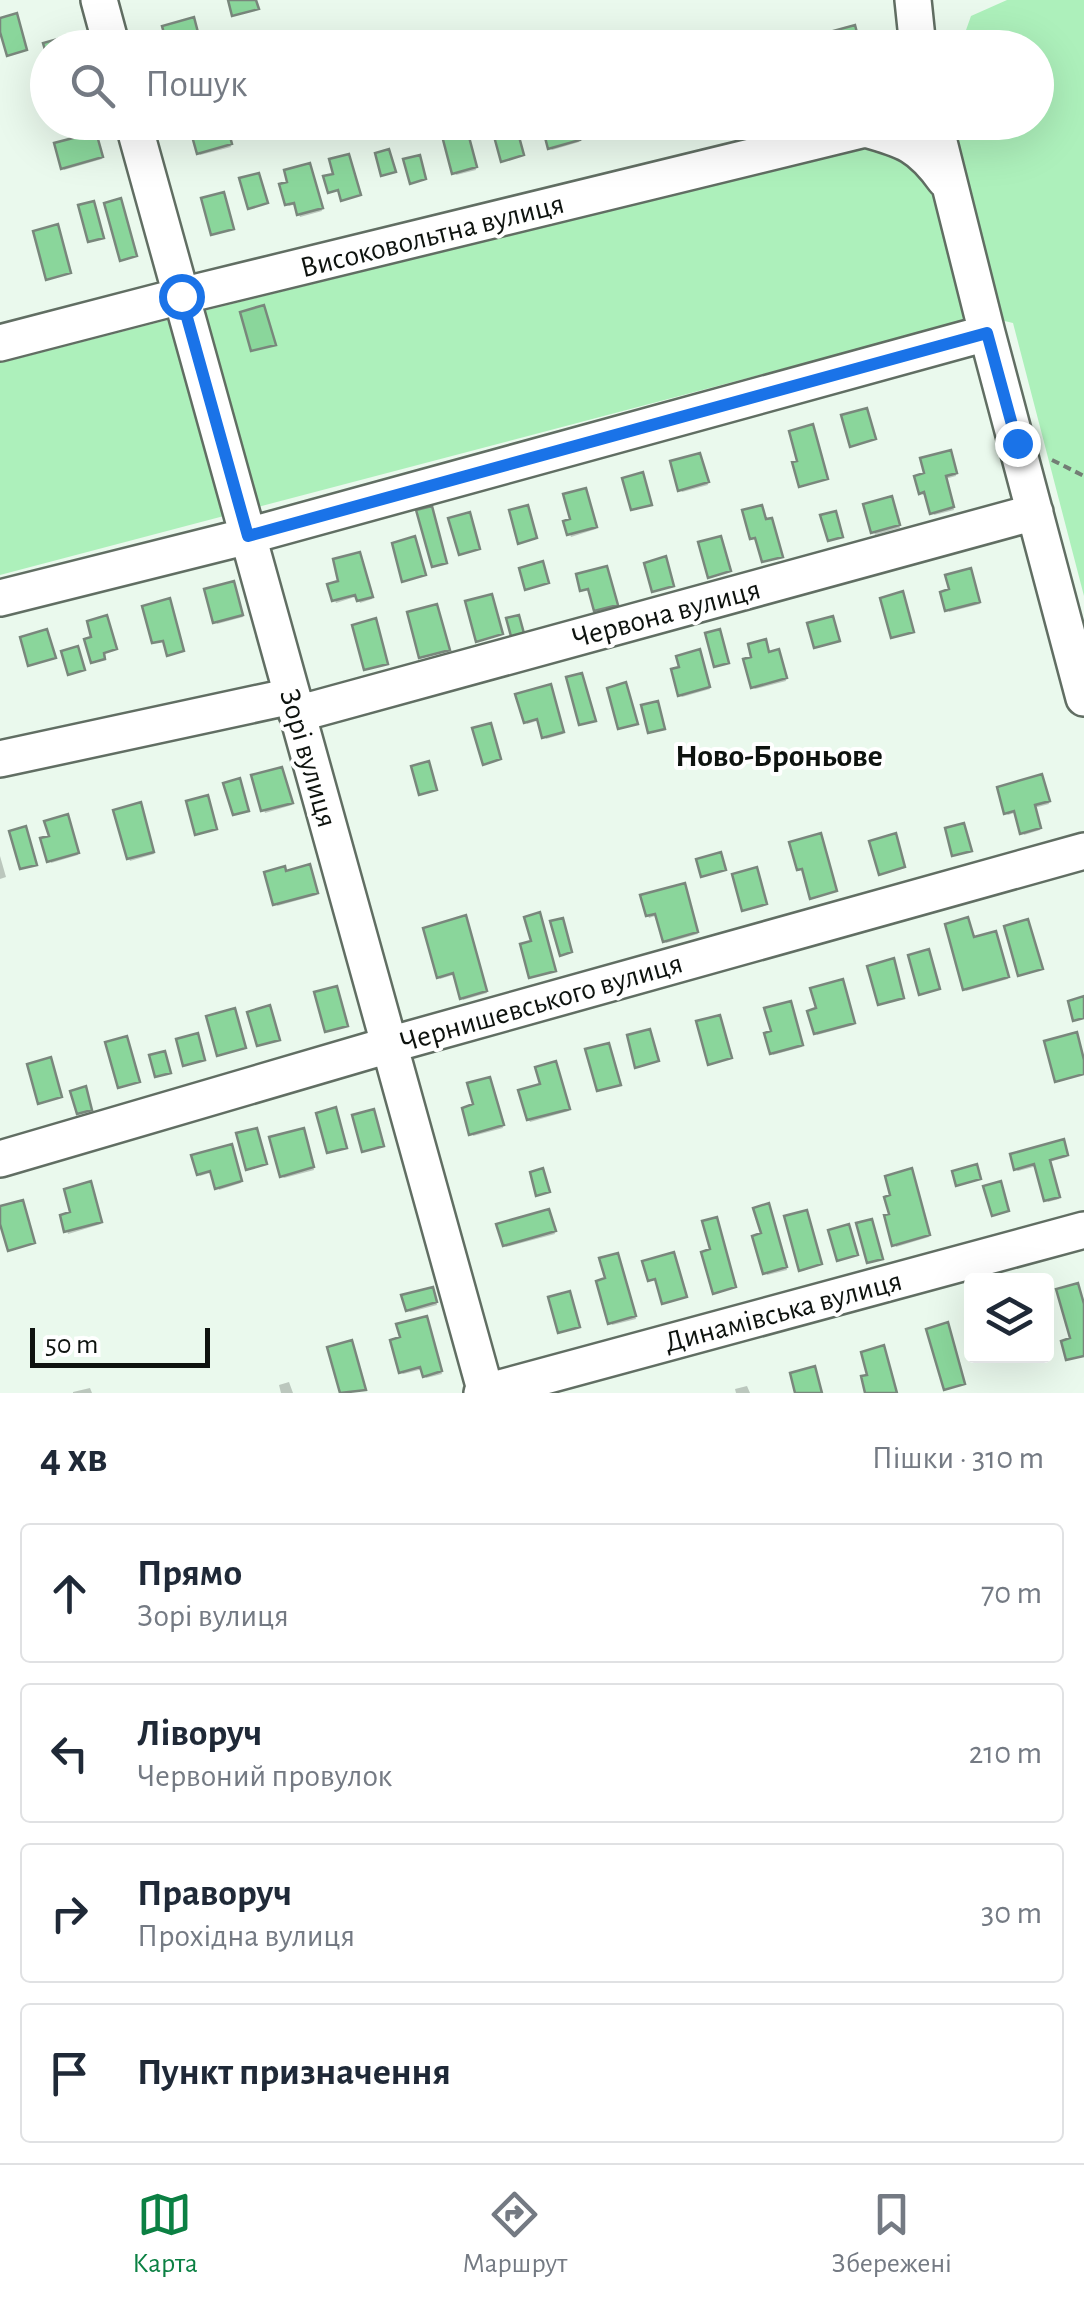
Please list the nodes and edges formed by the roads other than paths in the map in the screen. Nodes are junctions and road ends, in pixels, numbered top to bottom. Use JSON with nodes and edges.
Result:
{"nodes":[{"id":1,"x":99,"y":0,"type":"edge"},
{"id":2,"x":913,"y":0,"type":"edge"},
{"id":3,"x":107,"y":30,"type":"edge"},
{"id":4,"x":916,"y":30,"type":"edge"},
{"id":5,"x":138,"y":140,"type":"edge"},
{"id":6,"x":812,"y":140,"type":"edge"},
{"id":7,"x":903,"y":140,"type":"edge"},
{"id":8,"x":938,"y":140,"type":"edge"},
{"id":9,"x":949,"y":185,"type":"junction"},
{"id":10,"x":181,"y":296,"type":"junction"},
{"id":11,"x":987,"y":333,"type":"junction"},
{"id":12,"x":0,"y":343,"type":"edge"},
{"id":13,"x":1035,"y":512,"type":"junction"},
{"id":14,"x":248,"y":536,"type":"junction"},
{"id":15,"x":0,"y":598,"type":"edge"},
{"id":16,"x":1084,"y":698,"type":"edge"},
{"id":17,"x":295,"y":705,"type":"junction"},
{"id":18,"x":0,"y":759,"type":"edge"},
{"id":19,"x":1084,"y":851,"type":"edge"},
{"id":20,"x":389,"y":1045,"type":"junction"},
{"id":21,"x":0,"y":1159,"type":"edge"},
{"id":22,"x":1084,"y":1230,"type":"edge"},
{"id":23,"x":484,"y":1393,"type":"edge"}],
"edges":[{"from":1,"to":3,"type":"street"},
{"from":2,"to":4,"type":"street"},
{"from":5,"to":10,"type":"street","name":"Зорі вулиця"},
{"from":6,"to":10,"type":"street","name":"Високовольтна вулиця"},
{"from":7,"to":9,"type":"street","name":"Високовольтна вулиця"},
{"from":8,"to":9,"type":"street"},
{"from":9,"to":11,"type":"street"},
{"from":10,"to":12,"type":"street","name":"Високовольтна вулиця"},
{"from":10,"to":14,"type":"street","name":"Зорі вулиця"},
{"from":11,"to":13,"type":"street"},
{"from":11,"to":14,"type":"street"},
{"from":13,"to":16,"type":"street"},
{"from":13,"to":17,"type":"street","name":"Червона вулиця"},
{"from":14,"to":15,"type":"street"},
{"from":14,"to":17,"type":"street","name":"Зорі вулиця"},
{"from":17,"to":18,"type":"street","name":"Червона вулиця"},
{"from":17,"to":20,"type":"street","name":"Зорі вулиця"},
{"from":19,"to":20,"type":"street","name":"Чернишевського вулиця"},
{"from":20,"to":21,"type":"street","name":"Чернишевського вулиця"},
{"from":20,"to":23,"type":"street","name":"Зорі вулиця"},
{"from":22,"to":23,"type":"street","name":"Динамівська вулиця"}]}
